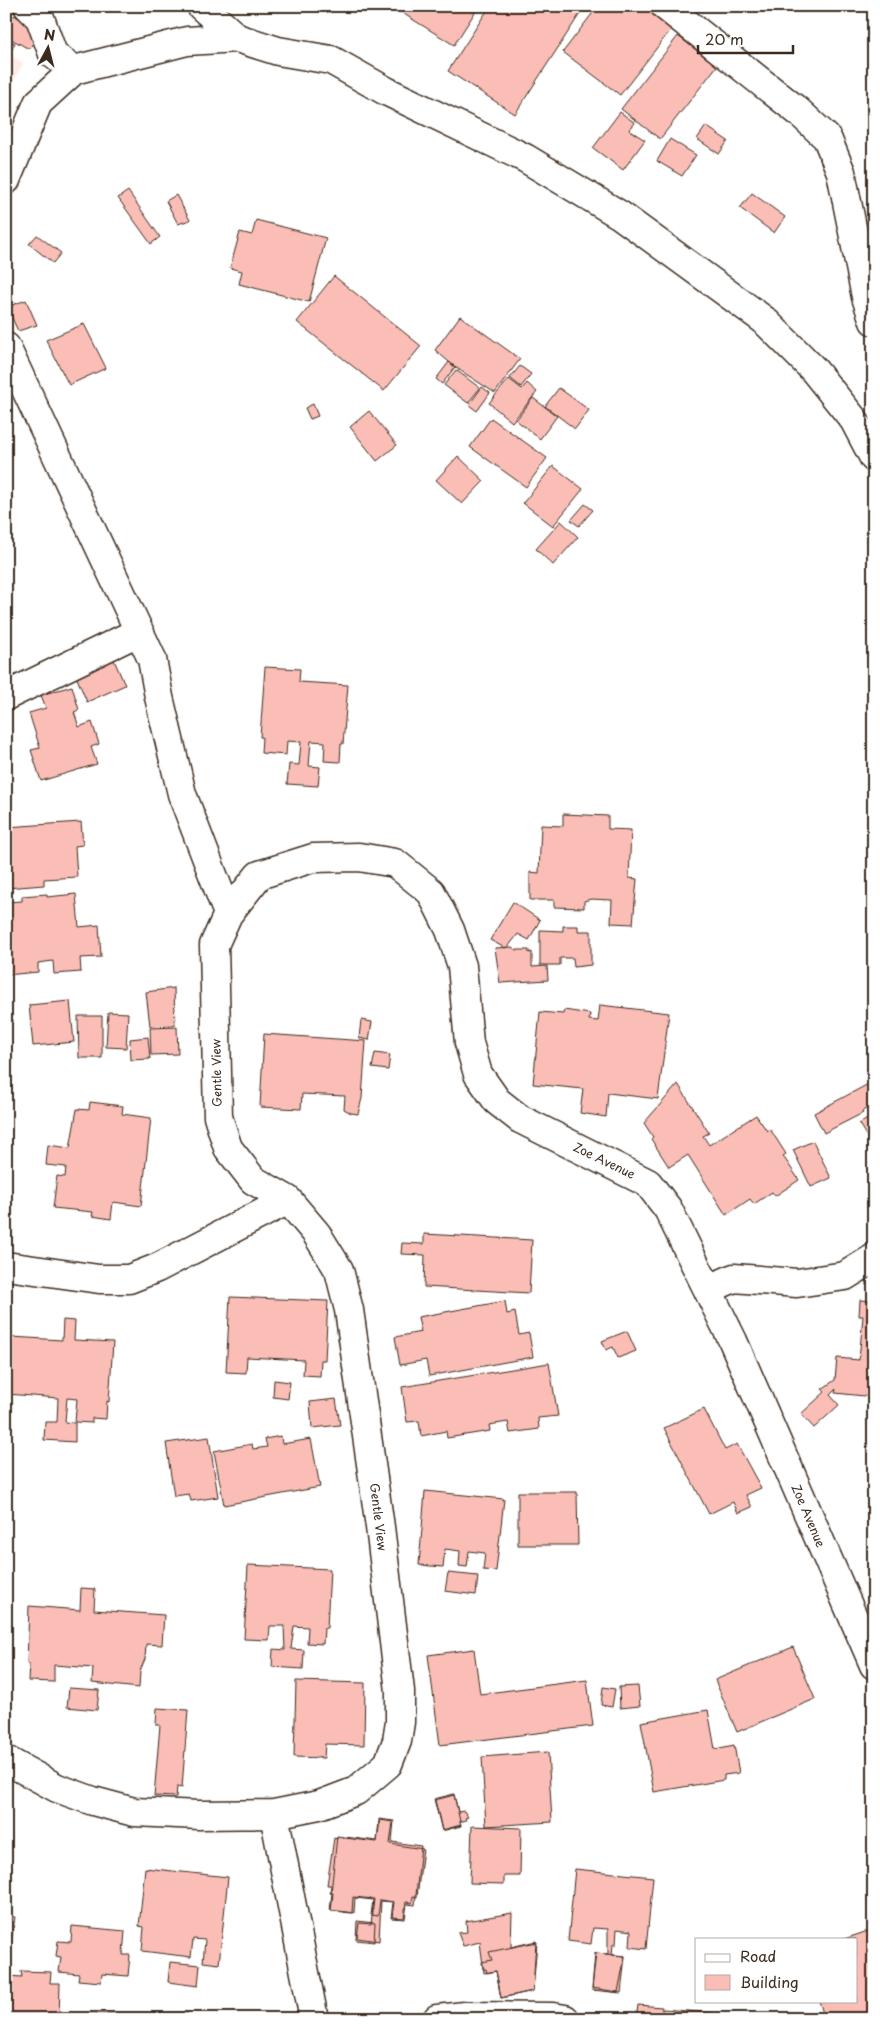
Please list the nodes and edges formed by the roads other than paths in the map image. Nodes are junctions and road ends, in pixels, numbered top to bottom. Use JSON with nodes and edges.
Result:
{"nodes":[{"id":1,"x":28,"y":6,"type":"edge"},
{"id":2,"x":201,"y":6,"type":"edge"},
{"id":3,"x":665,"y":6,"type":"edge"},
{"id":4,"x":237,"y":38,"type":"junction"},
{"id":5,"x":74,"y":70,"type":"junction"},
{"id":6,"x":6,"y":180,"type":"edge"},
{"id":7,"x":874,"y":321,"type":"edge"},
{"id":8,"x":9,"y":357,"type":"edge"},
{"id":9,"x":874,"y":458,"type":"edge"},
{"id":10,"x":138,"y":632,"type":"junction"},
{"id":11,"x":6,"y":696,"type":"edge"},
{"id":12,"x":228,"y":914,"type":"junction"},
{"id":13,"x":288,"y":1200,"type":"junction"},
{"id":14,"x":874,"y":1258,"type":"edge"},
{"id":15,"x":6,"y":1266,"type":"edge"},
{"id":16,"x":709,"y":1289,"type":"junction"},
{"id":17,"x":874,"y":1665,"type":"edge"},
{"id":18,"x":6,"y":1760,"type":"edge"},
{"id":19,"x":274,"y":1814,"type":"junction"},
{"id":20,"x":314,"y":2019,"type":"edge"},
{"id":21,"x":437,"y":2019,"type":"edge"},
{"id":22,"x":565,"y":2019,"type":"edge"}],
"edges":[{"from":1,"to":5,"type":"street"},
{"from":2,"to":4,"type":"street"},
{"from":3,"to":7,"type":"street"},
{"from":4,"to":5,"type":"street"},
{"from":4,"to":9,"type":"street"},
{"from":5,"to":6,"type":"street"},
{"from":8,"to":10,"type":"street"},
{"from":10,"to":11,"type":"street"},
{"from":10,"to":12,"type":"street"},
{"from":12,"to":13,"type":"street","name":"Gentle View"},
{"from":12,"to":16,"type":"street","name":"Zoe Avenue"},
{"from":13,"to":15,"type":"street"},
{"from":13,"to":19,"type":"street","name":"Gentle View"},
{"from":14,"to":16,"type":"street"},
{"from":16,"to":17,"type":"street","name":"Zoe Avenue"},
{"from":18,"to":19,"type":"street","name":"Gentle View"},
{"from":19,"to":20,"type":"street"},
{"from":21,"to":22,"type":"street"}]}
